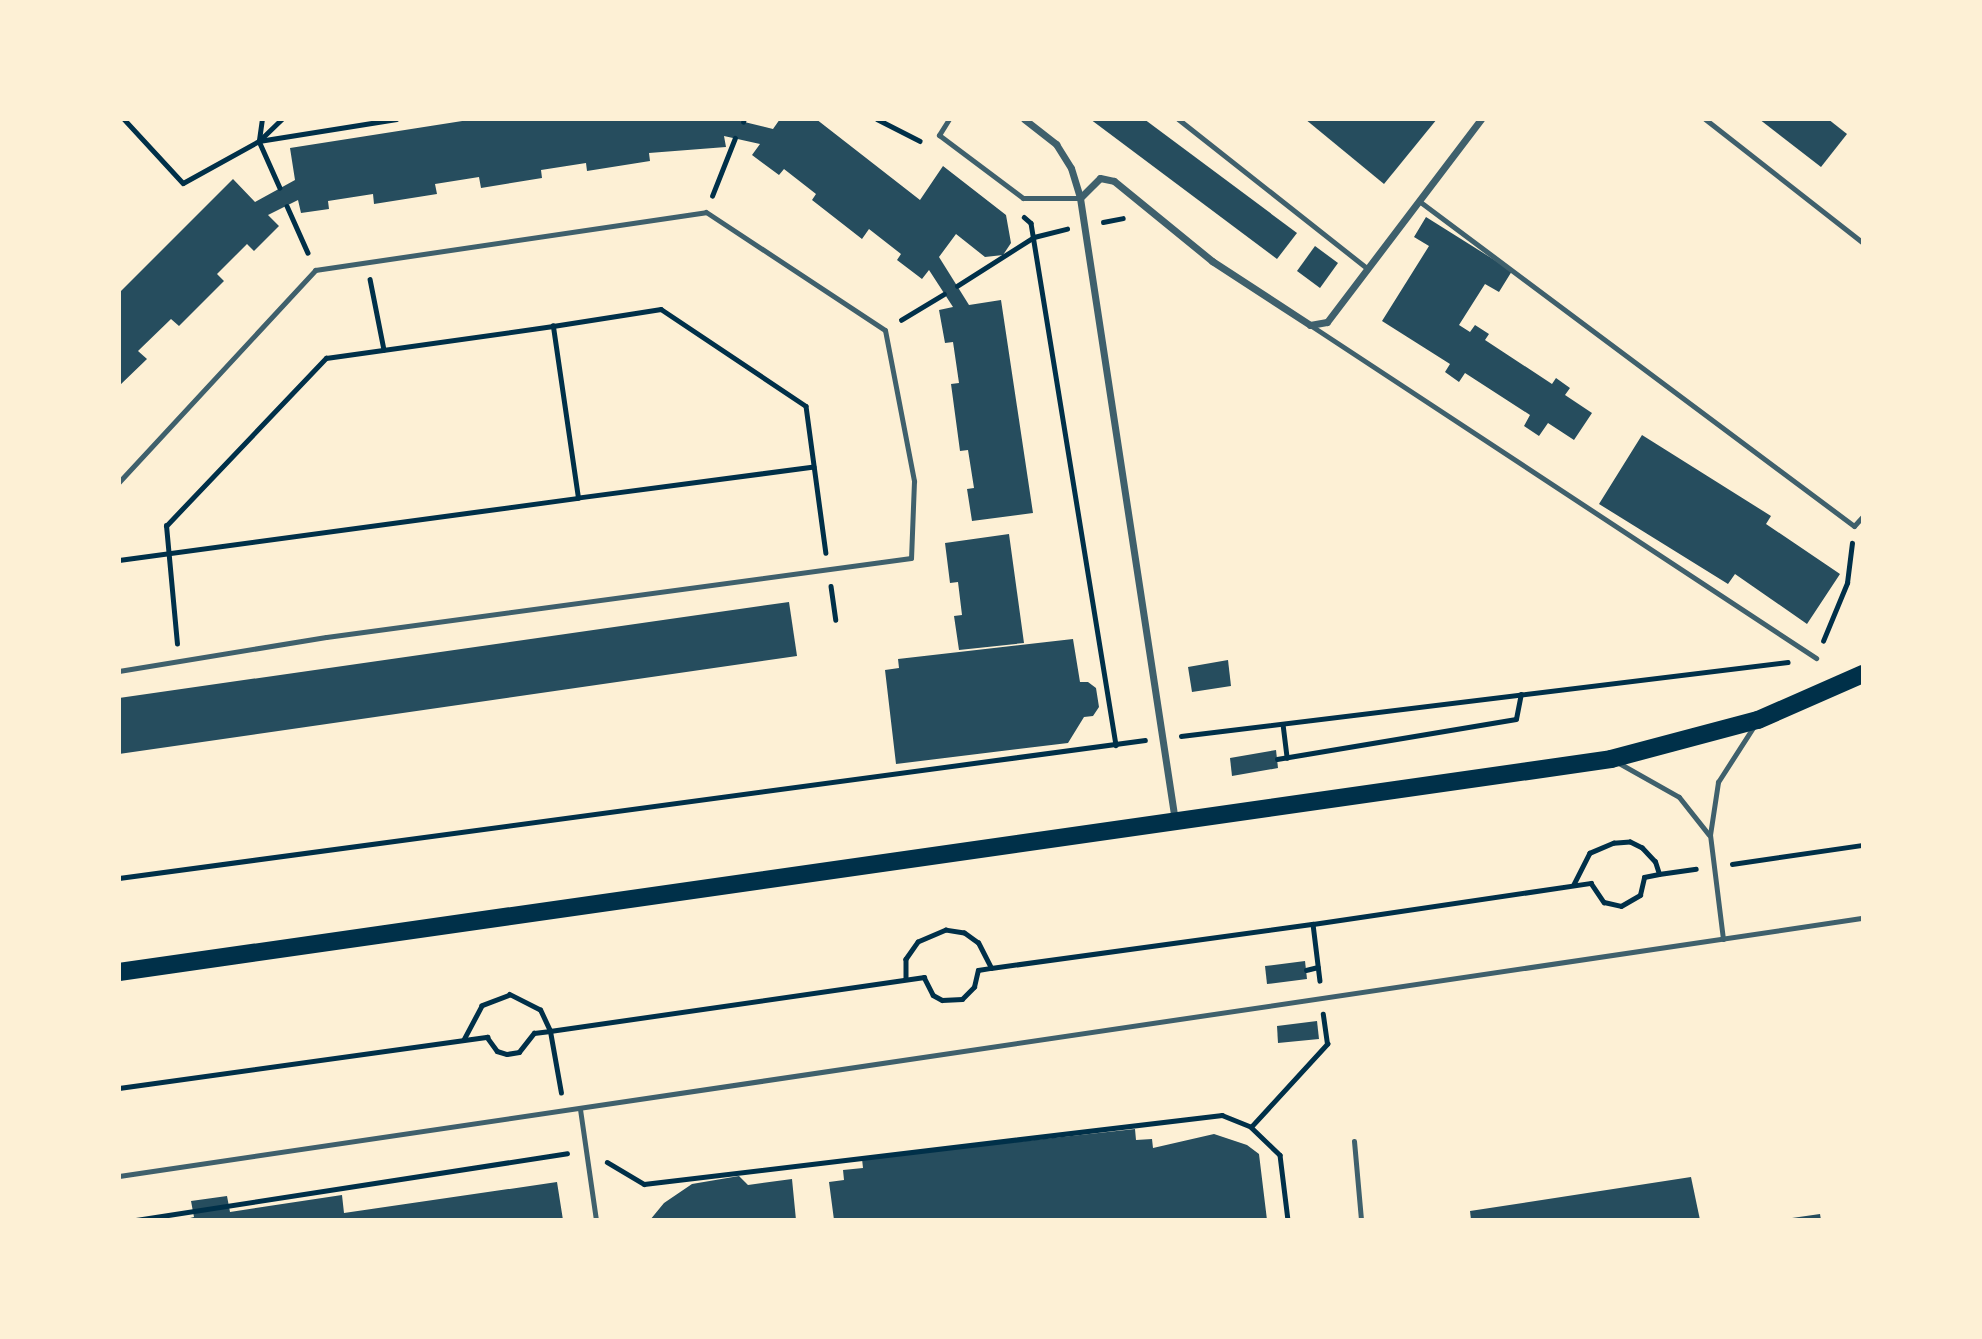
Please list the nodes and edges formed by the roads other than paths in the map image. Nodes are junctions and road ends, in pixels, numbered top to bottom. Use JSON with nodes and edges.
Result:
{"nodes":[{"id":1,"x":949,"y":119,"type":"edge"},
{"id":2,"x":1024,"y":119,"type":"edge"},
{"id":3,"x":1178,"y":119,"type":"edge"},
{"id":4,"x":1481,"y":119,"type":"edge"},
{"id":5,"x":1705,"y":119,"type":"edge"},
{"id":6,"x":1080,"y":198,"type":"junction"},
{"id":7,"x":1419,"y":201,"type":"junction"},
{"id":8,"x":1863,"y":243,"type":"edge"},
{"id":9,"x":1368,"y":269,"type":"junction"},
{"id":10,"x":1310,"y":325,"type":"junction"},
{"id":11,"x":119,"y":482,"type":"edge"},
{"id":12,"x":1863,"y":516,"type":"edge"},
{"id":13,"x":1816,"y":658,"type":"road end"},
{"id":14,"x":119,"y":671,"type":"edge"},
{"id":15,"x":1863,"y":674,"type":"edge"},
{"id":16,"x":1758,"y":720,"type":"junction"},
{"id":17,"x":1611,"y":759,"type":"junction"},
{"id":18,"x":1176,"y":824,"type":"junction"},
{"id":19,"x":1710,"y":835,"type":"junction"},
{"id":20,"x":1863,"y":918,"type":"edge"},
{"id":21,"x":1723,"y":939,"type":"junction"},
{"id":22,"x":119,"y":972,"type":"edge"},
{"id":23,"x":580,"y":1109,"type":"junction"},
{"id":24,"x":1354,"y":1141,"type":"dead end"},
{"id":25,"x":119,"y":1177,"type":"edge"},
{"id":26,"x":596,"y":1220,"type":"edge"},
{"id":27,"x":1361,"y":1220,"type":"edge"}],
"edges":[{"from":1,"to":6,"type":"lane"},
{"from":2,"to":6,"type":"street"},
{"from":3,"to":9,"type":"lane"},
{"from":4,"to":7,"type":"street"},
{"from":5,"to":8,"type":"lane"},
{"from":6,"to":10,"type":"street"},
{"from":6,"to":18,"type":"street"},
{"from":7,"to":9,"type":"street"},
{"from":7,"to":12,"type":"lane"},
{"from":9,"to":10,"type":"street"},
{"from":10,"to":13,"type":"lane"},
{"from":11,"to":14,"type":"lane"},
{"from":15,"to":16,"type":"main road"},
{"from":16,"to":17,"type":"main road"},
{"from":16,"to":19,"type":"lane"},
{"from":17,"to":18,"type":"main road"},
{"from":17,"to":19,"type":"lane"},
{"from":18,"to":22,"type":"main road"},
{"from":19,"to":21,"type":"lane"},
{"from":20,"to":21,"type":"lane"},
{"from":21,"to":23,"type":"lane"},
{"from":23,"to":25,"type":"lane"},
{"from":23,"to":26,"type":"lane"},
{"from":24,"to":27,"type":"lane"}]}
